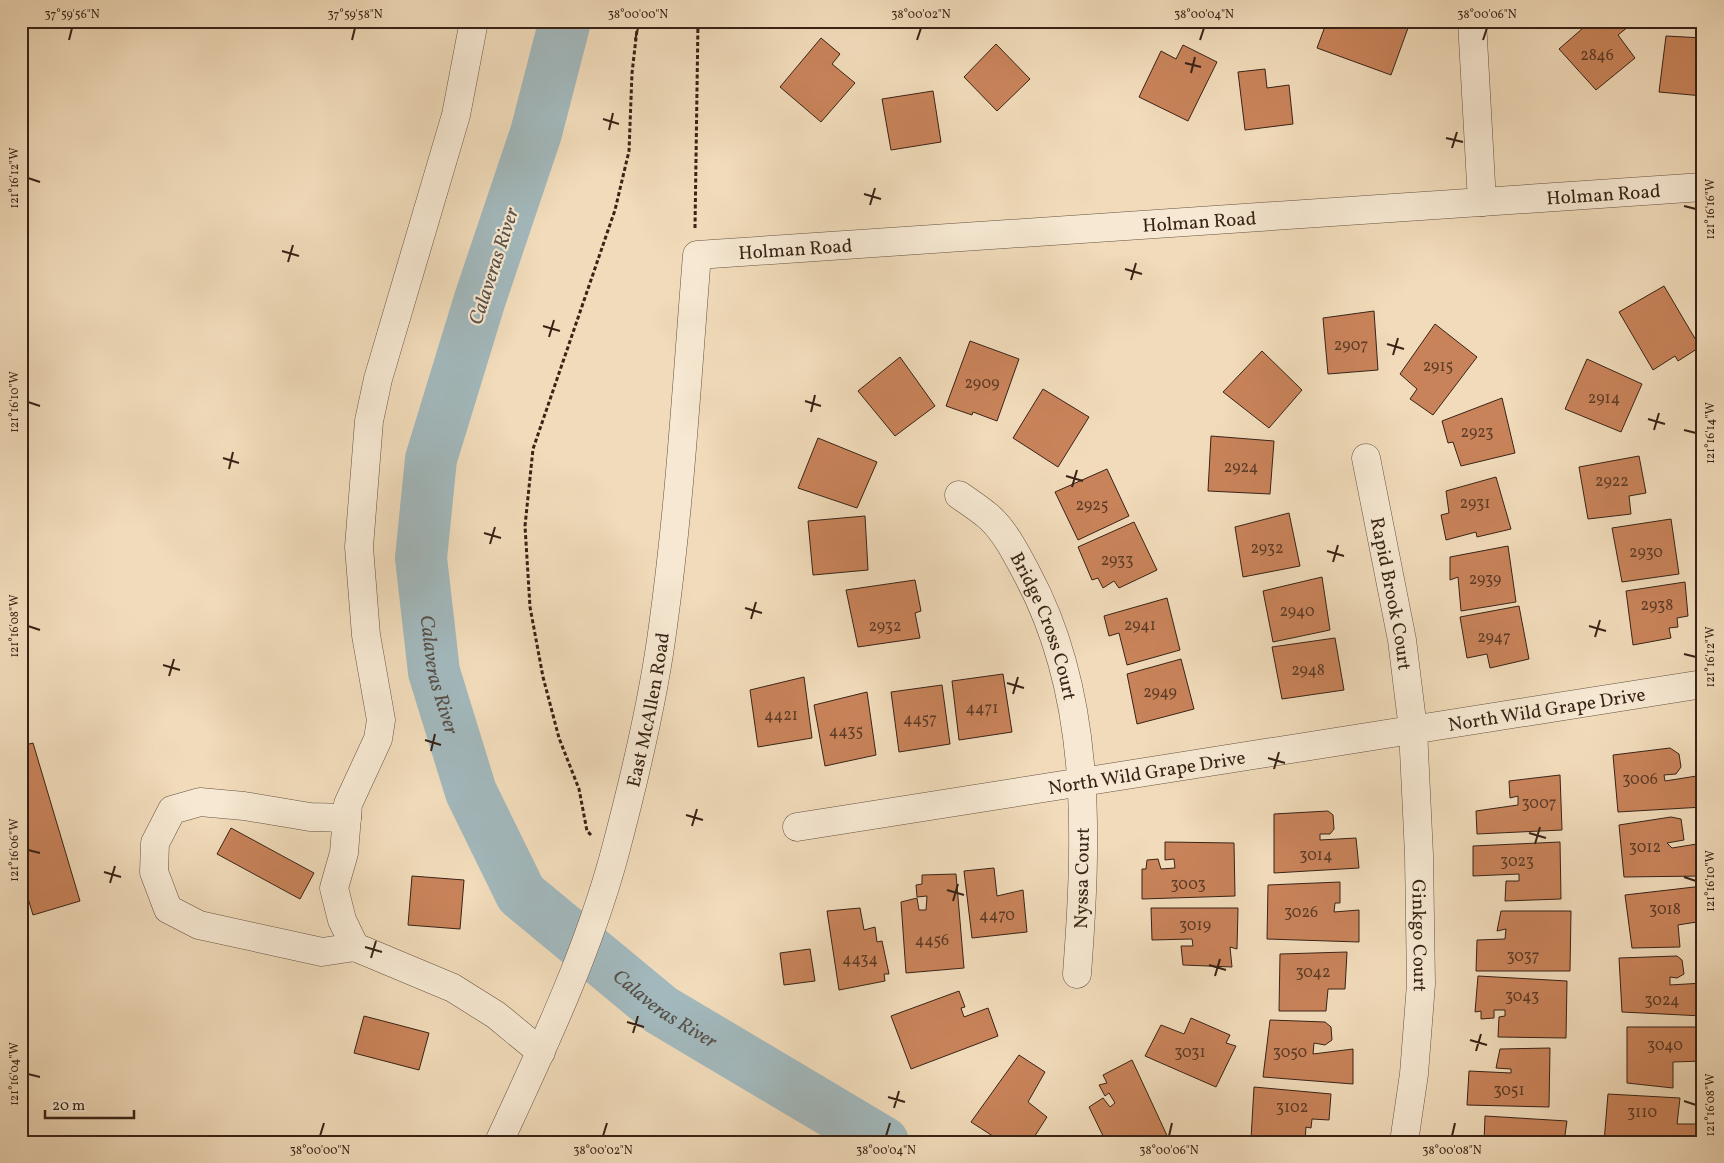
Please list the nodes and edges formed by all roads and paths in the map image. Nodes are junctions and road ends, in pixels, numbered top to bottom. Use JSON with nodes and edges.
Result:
{"nodes":[{"id":1,"x":474,"y":21,"type":"edge"},
{"id":2,"x":638,"y":21,"type":"edge"},
{"id":3,"x":698,"y":21,"type":"edge"},
{"id":4,"x":1472,"y":21,"type":"edge"},
{"id":5,"x":1703,"y":187,"type":"edge"},
{"id":6,"x":1482,"y":202,"type":"junction"},
{"id":7,"x":697,"y":255,"type":"junction"},
{"id":8,"x":1366,"y":458,"type":"dead end"},
{"id":9,"x":959,"y":495,"type":"dead end"},
{"id":10,"x":1703,"y":684,"type":"edge"},
{"id":11,"x":1412,"y":729,"type":"junction"},
{"id":12,"x":1082,"y":781,"type":"junction"},
{"id":13,"x":347,"y":818,"type":"junction"},
{"id":14,"x":797,"y":826,"type":"dead end"},
{"id":15,"x":610,"y":869,"type":"junction"},
{"id":16,"x":355,"y":947,"type":"junction"},
{"id":17,"x":1077,"y":974,"type":"dead end"},
{"id":18,"x":541,"y":1052,"type":"junction"},
{"id":19,"x":499,"y":1142,"type":"edge"},
{"id":20,"x":1404,"y":1142,"type":"edge"}],
"edges":[{"from":1,"to":13,"type":"street"},
{"from":2,"to":15,"type":"path"},
{"from":3,"to":7,"type":"path"},
{"from":4,"to":6,"type":"street"},
{"from":5,"to":6,"type":"street","name":"Holman Road"},
{"from":6,"to":7,"type":"street","name":"Holman Road"},
{"from":7,"to":15,"type":"street","name":"East McAllen Road"},
{"from":8,"to":11,"type":"street","name":"Rapid Brook Court"},
{"from":9,"to":12,"type":"street","name":"Bridge Cross Court"},
{"from":10,"to":11,"type":"street","name":"North Wild Grape Drive"},
{"from":11,"to":12,"type":"street","name":"North Wild Grape Drive"},
{"from":11,"to":20,"type":"street","name":"Ginkgo Court"},
{"from":12,"to":14,"type":"street","name":"North Wild Grape Drive"},
{"from":12,"to":17,"type":"street","name":"Nyssa Court"},
{"from":13,"to":16,"type":"street"},
{"from":13,"to":16,"type":"street"},
{"from":15,"to":18,"type":"street","name":"East McAllen Road"},
{"from":16,"to":18,"type":"street"},
{"from":18,"to":19,"type":"street","name":"East McAllen Road"}]}
